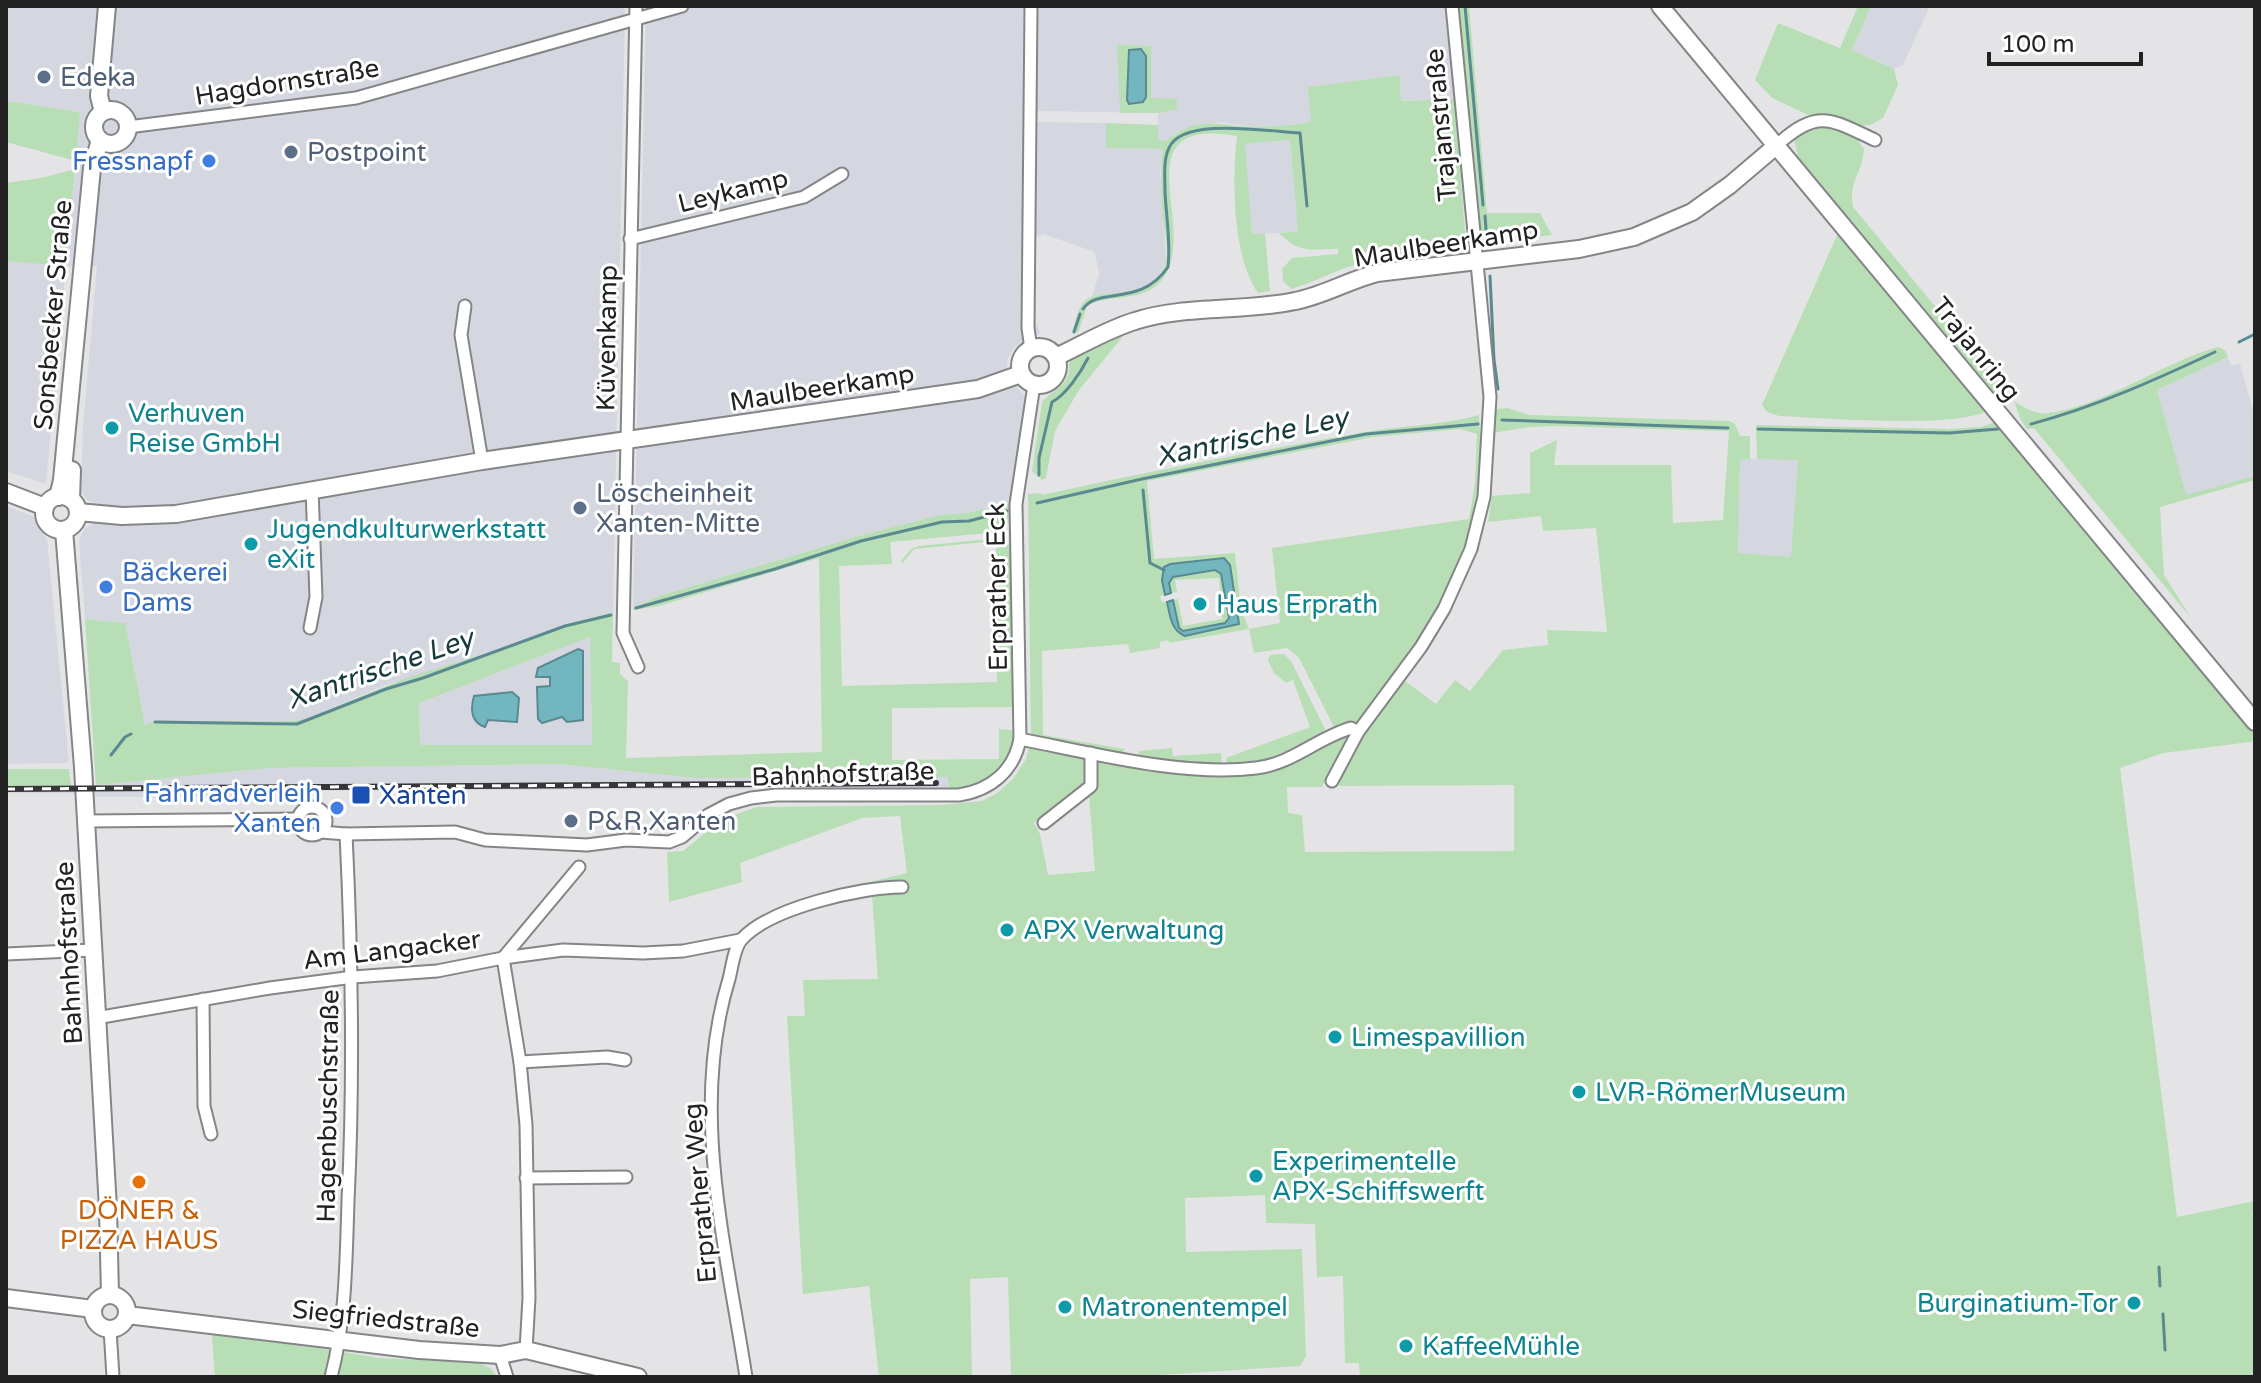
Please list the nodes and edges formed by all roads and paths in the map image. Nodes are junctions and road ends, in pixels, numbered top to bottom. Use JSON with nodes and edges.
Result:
{"nodes":[{"id":1,"x":107,"y":6,"type":"edge"},
{"id":2,"x":116,"y":6,"type":"edge"},
{"id":3,"x":636,"y":6,"type":"edge"},
{"id":4,"x":682,"y":6,"type":"edge"},
{"id":5,"x":1031,"y":6,"type":"edge"},
{"id":6,"x":1452,"y":6,"type":"edge"},
{"id":7,"x":1660,"y":6,"type":"edge"},
{"id":8,"x":636,"y":19,"type":"junction"},
{"id":9,"x":107,"y":111,"type":"junction"},
{"id":10,"x":128,"y":127,"type":"junction"},
{"id":11,"x":1875,"y":140,"type":"dead end"},
{"id":12,"x":104,"y":142,"type":"junction"},
{"id":13,"x":1777,"y":145,"type":"junction"},
{"id":14,"x":842,"y":174,"type":"dead end"},
{"id":15,"x":630,"y":239,"type":"junction"},
{"id":16,"x":1475,"y":262,"type":"junction"},
{"id":17,"x":465,"y":306,"type":"dead end"},
{"id":18,"x":1031,"y":349,"type":"junction"},
{"id":19,"x":1056,"y":357,"type":"junction"},
{"id":20,"x":1028,"y":380,"type":"junction"},
{"id":21,"x":627,"y":441,"type":"junction"},
{"id":22,"x":482,"y":461,"type":"junction"},
{"id":23,"x":312,"y":489,"type":"junction"},
{"id":24,"x":6,"y":492,"type":"edge"},
{"id":25,"x":63,"y":504,"type":"junction"},
{"id":26,"x":64,"y":530,"type":"junction"},
{"id":27,"x":310,"y":628,"type":"dead end"},
{"id":28,"x":638,"y":667,"type":"dead end"},
{"id":29,"x":2252,"y":711,"type":"edge"},
{"id":30,"x":1358,"y":732,"type":"junction"},
{"id":31,"x":1020,"y":739,"type":"junction"},
{"id":32,"x":1091,"y":753,"type":"junction"},
{"id":33,"x":995,"y":781,"type":"joint"},
{"id":34,"x":1332,"y":781,"type":"dead end"},
{"id":35,"x":298,"y":819,"type":"junction"},
{"id":36,"x":86,"y":821,"type":"junction"},
{"id":37,"x":1044,"y":823,"type":"dead end"},
{"id":38,"x":321,"y":832,"type":"junction"},
{"id":39,"x":346,"y":834,"type":"junction"},
{"id":40,"x":579,"y":867,"type":"dead end"},
{"id":41,"x":902,"y":887,"type":"dead end"},
{"id":42,"x":740,"y":940,"type":"junction"},
{"id":43,"x":93,"y":950,"type":"junction"},
{"id":44,"x":6,"y":954,"type":"edge"},
{"id":45,"x":503,"y":958,"type":"junction"},
{"id":46,"x":353,"y":977,"type":"junction"},
{"id":47,"x":203,"y":999,"type":"junction"},
{"id":48,"x":96,"y":1018,"type":"junction"},
{"id":49,"x":625,"y":1060,"type":"dead end"},
{"id":50,"x":520,"y":1062,"type":"junction"},
{"id":51,"x":211,"y":1134,"type":"dead end"},
{"id":52,"x":626,"y":1177,"type":"dead end"},
{"id":53,"x":526,"y":1178,"type":"junction"},
{"id":54,"x":110,"y":1295,"type":"junction"},
{"id":55,"x":6,"y":1298,"type":"edge"},
{"id":56,"x":93,"y":1309,"type":"junction"},
{"id":57,"x":127,"y":1315,"type":"junction"},
{"id":58,"x":110,"y":1329,"type":"junction"},
{"id":59,"x":341,"y":1340,"type":"junction"},
{"id":60,"x":526,"y":1350,"type":"junction"},
{"id":61,"x":500,"y":1355,"type":"junction"},
{"id":62,"x":113,"y":1377,"type":"edge"},
{"id":63,"x":331,"y":1377,"type":"edge"},
{"id":64,"x":507,"y":1377,"type":"edge"},
{"id":65,"x":638,"y":1377,"type":"edge"},
{"id":66,"x":746,"y":1377,"type":"edge"}],
"edges":[{"from":1,"to":9,"type":"street","name":"Sonsbecker Straße"},
{"from":2,"to":9,"type":"street","name":"Sonsbecker Straße"},
{"from":3,"to":8,"type":"street","name":"Küvenkamp"},
{"from":4,"to":8,"type":"street"},
{"from":5,"to":18,"type":"street"},
{"from":6,"to":16,"type":"street","name":"Trajanstraße"},
{"from":7,"to":13,"type":"street","name":"Trajanring"},
{"from":8,"to":10,"type":"street","name":"Hagdornstraße"},
{"from":8,"to":15,"type":"street","name":"Küvenkamp"},
{"from":9,"to":10,"type":"street"},
{"from":9,"to":12,"type":"street","name":"Sonsbecker Straße"},
{"from":10,"to":12,"type":"street"},
{"from":11,"to":13,"type":"street"},
{"from":12,"to":25,"type":"street","name":"Sonsbecker Straße"},
{"from":13,"to":16,"type":"street","name":"Maulbeerkamp"},
{"from":13,"to":29,"type":"street","name":"Trajanring"},
{"from":14,"to":15,"type":"street","name":"Leykamp"},
{"from":15,"to":21,"type":"street","name":"Küvenkamp"},
{"from":16,"to":19,"type":"street","name":"Maulbeerkamp"},
{"from":16,"to":30,"type":"street","name":"Trajanstraße"},
{"from":17,"to":22,"type":"street"},
{"from":18,"to":19,"type":"street"},
{"from":18,"to":20,"type":"street"},
{"from":19,"to":20,"type":"street","name":"Maulbeerkamp"},
{"from":20,"to":21,"type":"street","name":"Maulbeerkamp"},
{"from":20,"to":31,"type":"street","name":"Erprather Eck"},
{"from":21,"to":22,"type":"street","name":"Maulbeerkamp"},
{"from":21,"to":28,"type":"street","name":"Küvenkamp"},
{"from":22,"to":23,"type":"street","name":"Maulbeerkamp"},
{"from":23,"to":25,"type":"street","name":"Maulbeerkamp"},
{"from":23,"to":27,"type":"street"},
{"from":24,"to":25,"type":"street"},
{"from":25,"to":26,"type":"street"},
{"from":25,"to":26,"type":"street"},
{"from":26,"to":36,"type":"street"},
{"from":30,"to":32,"type":"street"},
{"from":30,"to":34,"type":"street","name":"Trajanstraße"},
{"from":31,"to":32,"type":"street"},
{"from":31,"to":33,"type":"street","name":"Erprather Eck"},
{"from":32,"to":37,"type":"street"},
{"from":33,"to":39,"type":"street","name":"Bahnhofstraße"},
{"from":35,"to":36,"type":"street"},
{"from":35,"to":38,"type":"street","name":"Bahnhofstraße"},
{"from":35,"to":38,"type":"street"},
{"from":36,"to":43,"type":"street","name":"Bahnhofstraße"},
{"from":38,"to":39,"type":"street","name":"Bahnhofstraße"},
{"from":39,"to":46,"type":"street","name":"Hagenbuschstraße"},
{"from":40,"to":45,"type":"street","name":"Am Langacker"},
{"from":41,"to":42,"type":"street"},
{"from":42,"to":45,"type":"street","name":"Am Langacker"},
{"from":42,"to":66,"type":"street","name":"Erprather Weg"},
{"from":43,"to":44,"type":"street"},
{"from":43,"to":48,"type":"street","name":"Bahnhofstraße"},
{"from":45,"to":46,"type":"street","name":"Am Langacker"},
{"from":45,"to":50,"type":"street"},
{"from":46,"to":47,"type":"street","name":"Am Langacker"},
{"from":46,"to":59,"type":"street","name":"Hagenbuschstraße"},
{"from":47,"to":48,"type":"street","name":"Am Langacker"},
{"from":47,"to":51,"type":"street"},
{"from":48,"to":54,"type":"street","name":"Bahnhofstraße"},
{"from":49,"to":50,"type":"street"},
{"from":50,"to":53,"type":"street"},
{"from":52,"to":53,"type":"street"},
{"from":53,"to":60,"type":"street"},
{"from":54,"to":56,"type":"street"},
{"from":54,"to":57,"type":"street"},
{"from":55,"to":56,"type":"street"},
{"from":56,"to":58,"type":"street"},
{"from":57,"to":58,"type":"street"},
{"from":57,"to":59,"type":"street","name":"Siegfriedstraße"},
{"from":58,"to":62,"type":"street"},
{"from":59,"to":61,"type":"street","name":"Siegfriedstraße"},
{"from":59,"to":63,"type":"street","name":"Hagenbuschstraße"},
{"from":60,"to":61,"type":"street","name":"Siegfriedstraße"},
{"from":60,"to":65,"type":"street","name":"Siegfriedstraße"},
{"from":61,"to":64,"type":"street"}]}
